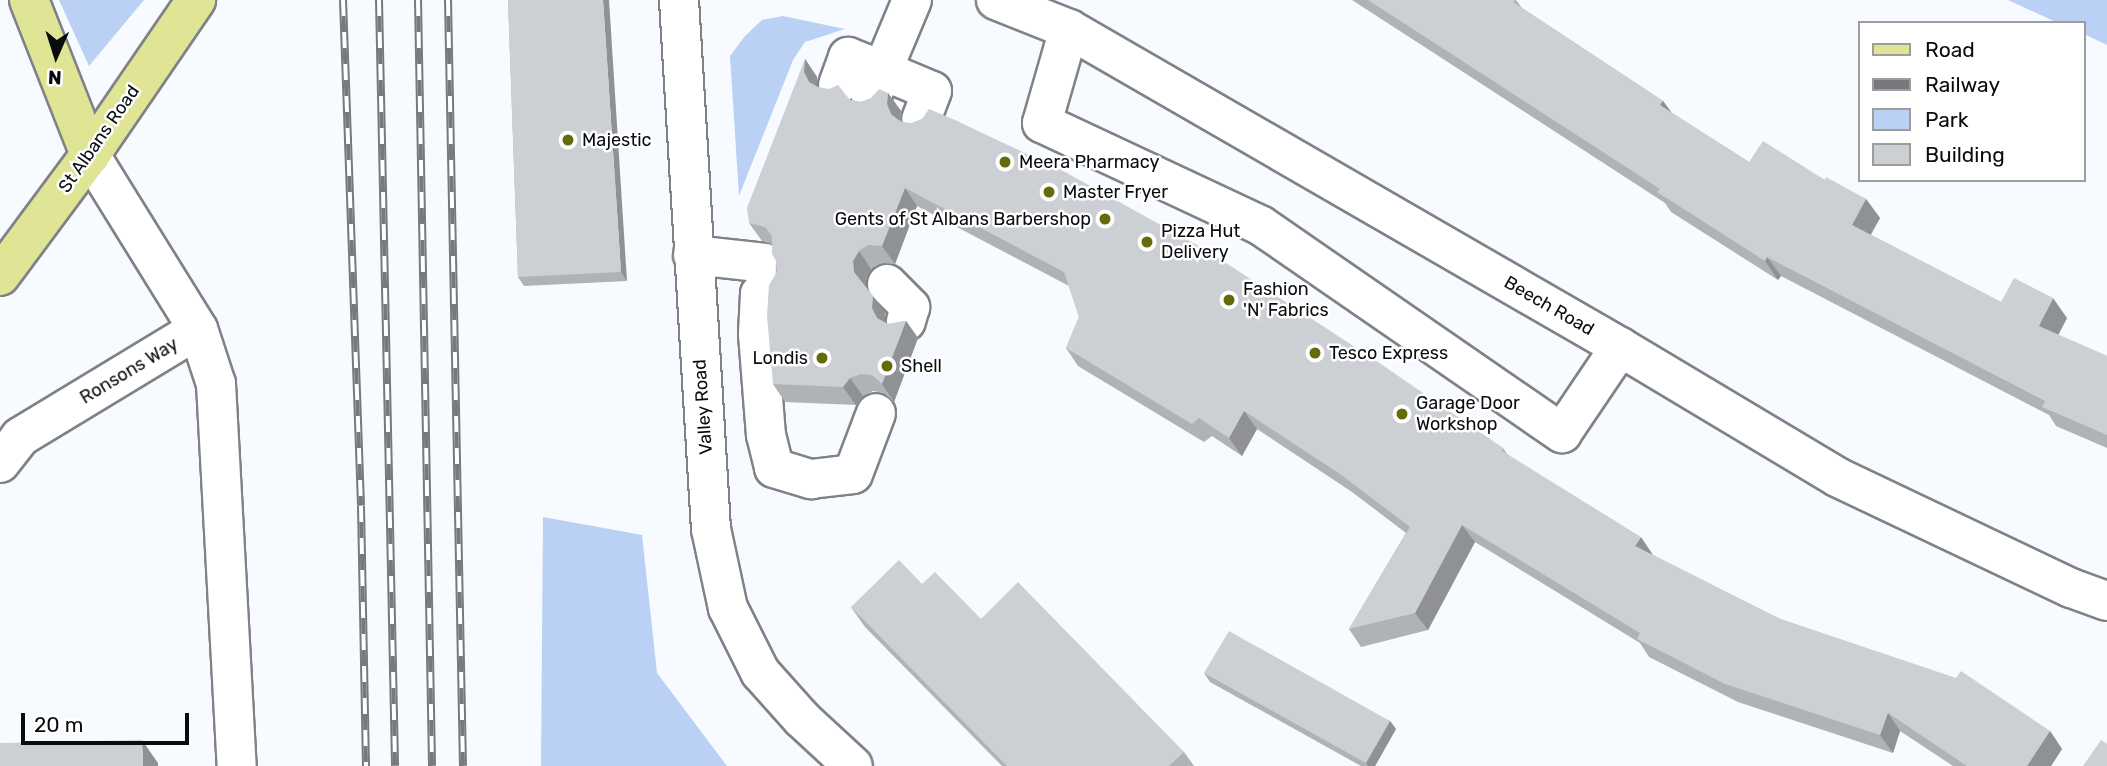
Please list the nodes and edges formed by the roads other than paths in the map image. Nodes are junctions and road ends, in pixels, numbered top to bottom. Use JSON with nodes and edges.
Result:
{"nodes":[{"id":1,"x":29,"y":0,"type":"edge"},
{"id":2,"x":196,"y":0,"type":"edge"},
{"id":3,"x":679,"y":0,"type":"edge"},
{"id":4,"x":912,"y":0,"type":"edge"},
{"id":5,"x":996,"y":0,"type":"edge"},
{"id":6,"x":1069,"y":29,"type":"junction"},
{"id":7,"x":921,"y":119,"type":"edge"},
{"id":8,"x":90,"y":155,"type":"junction"},
{"id":9,"x":692,"y":255,"type":"junction"},
{"id":10,"x":0,"y":276,"type":"edge"},
{"id":11,"x":887,"y":284,"type":"dead end"},
{"id":12,"x":906,"y":321,"type":"edge"},
{"id":13,"x":198,"y":329,"type":"junction"},
{"id":14,"x":1620,"y":347,"type":"junction"},
{"id":15,"x":876,"y":413,"type":"dead end"},
{"id":16,"x":0,"y":463,"type":"edge"},
{"id":17,"x":2107,"y":601,"type":"edge"},
{"id":18,"x":237,"y":766,"type":"edge"},
{"id":19,"x":853,"y":766,"type":"edge"}],
"edges":[{"from":1,"to":8,"type":"main road"},
{"from":2,"to":8,"type":"main road","name":"St Albans Road"},
{"from":3,"to":9,"type":"street","name":"Valley Road"},
{"from":4,"to":7,"type":"street"},
{"from":5,"to":6,"type":"street","name":"Beech Road"},
{"from":6,"to":14,"type":"street","name":"Beech Road"},
{"from":6,"to":14,"type":"street"},
{"from":8,"to":10,"type":"main road","name":"St Albans Road"},
{"from":8,"to":13,"type":"street","name":"Ronsons Way"},
{"from":9,"to":15,"type":"street"},
{"from":9,"to":19,"type":"street","name":"Valley Road"},
{"from":11,"to":12,"type":"street"},
{"from":13,"to":16,"type":"street","name":"Ronsons Way"},
{"from":13,"to":18,"type":"street"},
{"from":14,"to":17,"type":"street","name":"Beech Road"}]}
